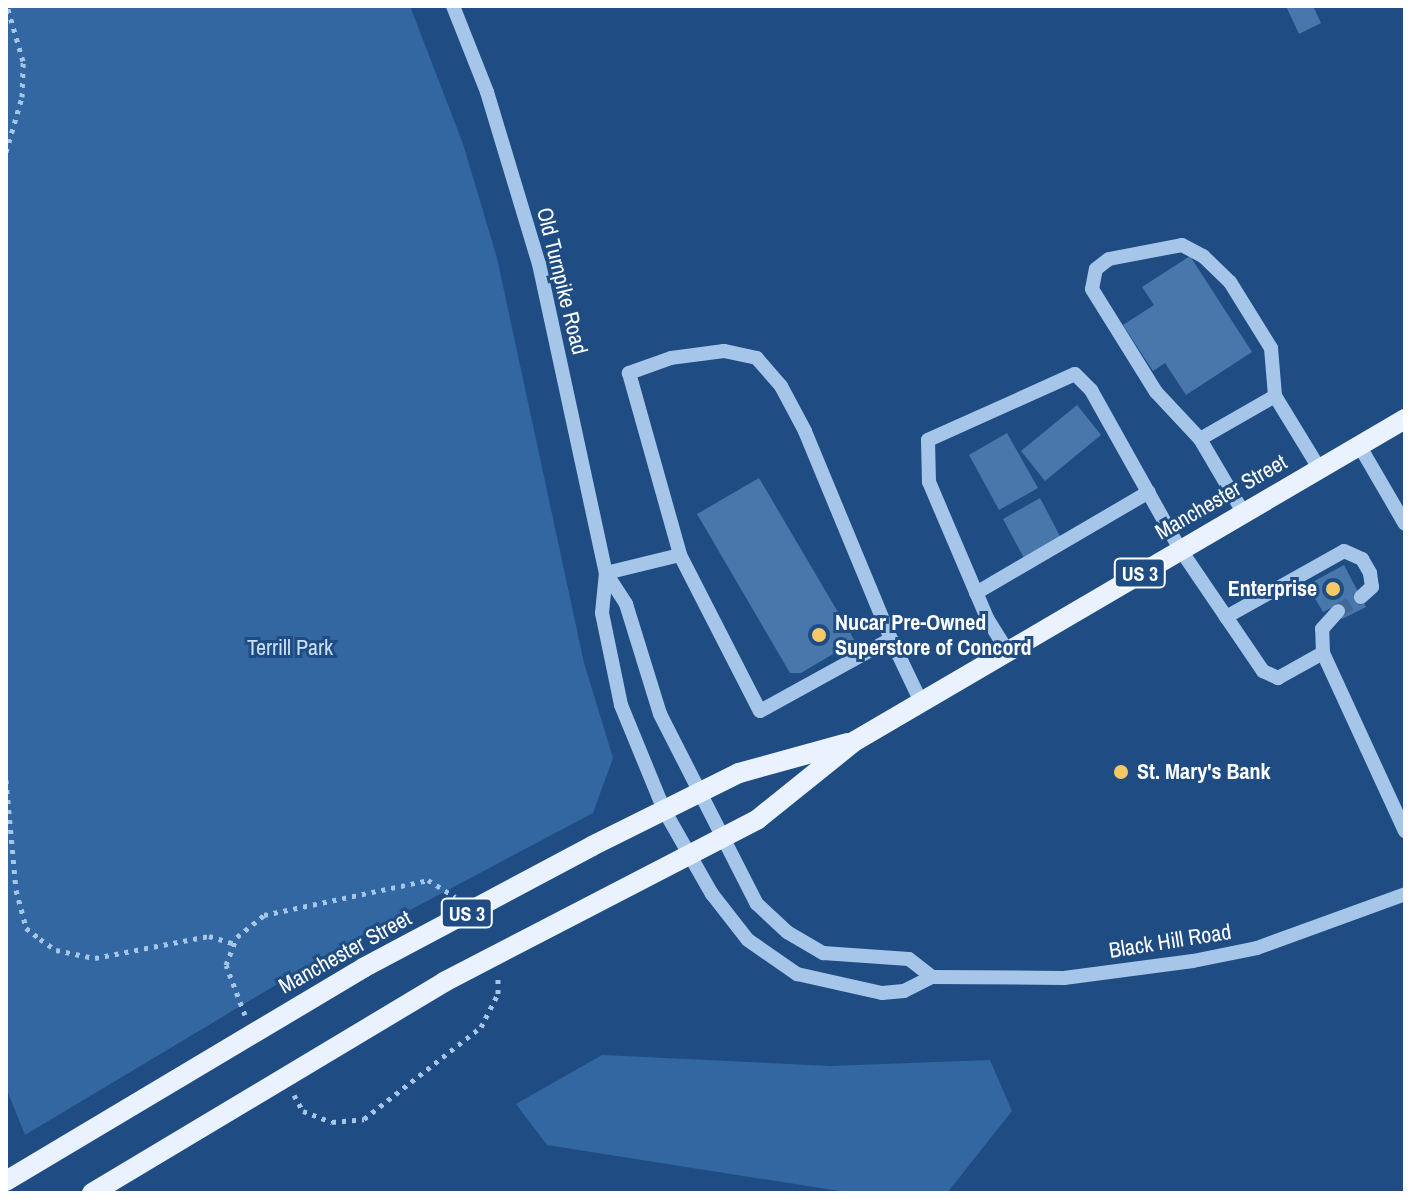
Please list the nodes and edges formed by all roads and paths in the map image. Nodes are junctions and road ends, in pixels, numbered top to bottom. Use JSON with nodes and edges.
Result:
{"nodes":[{"id":1,"x":7,"y":6,"type":"edge"},
{"id":2,"x":453,"y":6,"type":"edge"},
{"id":3,"x":6,"y":152,"type":"edge"},
{"id":4,"x":1275,"y":396,"type":"junction"},
{"id":5,"x":1405,"y":419,"type":"edge"},
{"id":6,"x":1200,"y":439,"type":"junction"},
{"id":7,"x":1359,"y":445,"type":"junction"},
{"id":8,"x":1319,"y":468,"type":"junction"},
{"id":9,"x":1149,"y":492,"type":"junction"},
{"id":10,"x":1243,"y":512,"type":"junction"},
{"id":11,"x":1405,"y":524,"type":"edge"},
{"id":12,"x":1180,"y":549,"type":"junction"},
{"id":13,"x":680,"y":555,"type":"junction"},
{"id":14,"x":606,"y":573,"type":"junction"},
{"id":15,"x":976,"y":593,"type":"junction"},
{"id":16,"x":1361,"y":597,"type":"dead end"},
{"id":17,"x":1338,"y":611,"type":"tunnel mouth"},
{"id":18,"x":1226,"y":617,"type":"junction"},
{"id":19,"x":891,"y":639,"type":"junction"},
{"id":20,"x":1008,"y":652,"type":"junction"},
{"id":21,"x":1323,"y":653,"type":"junction"},
{"id":22,"x":921,"y":702,"type":"junction"},
{"id":23,"x":855,"y":741,"type":"junction"},
{"id":24,"x":6,"y":780,"type":"edge"},
{"id":25,"x":699,"y":793,"type":"junction"},
{"id":26,"x":664,"y":810,"type":"junction"},
{"id":27,"x":1405,"y":831,"type":"edge"},
{"id":28,"x":721,"y":838,"type":"junction"},
{"id":29,"x":689,"y":854,"type":"junction"},
{"id":30,"x":1405,"y":894,"type":"edge"},
{"id":31,"x":235,"y":944,"type":"dead end"},
{"id":32,"x":932,"y":977,"type":"junction"},
{"id":33,"x":6,"y":1181,"type":"edge"},
{"id":34,"x":92,"y":1193,"type":"edge"}],
"edges":[{"from":1,"to":3,"type":"path"},
{"from":2,"to":14,"type":"street","name":"Old Turnpike Road"},
{"from":4,"to":6,"type":"street"},
{"from":4,"to":6,"type":"street"},
{"from":4,"to":8,"type":"street"},
{"from":5,"to":7,"type":"main road","name":"Manchester Street","number":"US 3"},
{"from":6,"to":10,"type":"street"},
{"from":7,"to":8,"type":"main road","name":"Manchester Street","number":"US 3"},
{"from":7,"to":11,"type":"street"},
{"from":8,"to":10,"type":"main road","name":"Manchester Street","number":"US 3"},
{"from":9,"to":12,"type":"street"},
{"from":9,"to":15,"type":"street"},
{"from":9,"to":15,"type":"street"},
{"from":10,"to":12,"type":"main road","name":"Manchester Street","number":"US 3"},
{"from":12,"to":18,"type":"street"},
{"from":12,"to":20,"type":"main road","name":"Manchester Street","number":"US 3"},
{"from":13,"to":14,"type":"street"},
{"from":13,"to":19,"type":"street"},
{"from":13,"to":19,"type":"street"},
{"from":14,"to":25,"type":"street","name":"Old Turnpike Road"},
{"from":14,"to":26,"type":"street","name":"Old Turnpike Road"},
{"from":15,"to":20,"type":"street"},
{"from":16,"to":18,"type":"street"},
{"from":17,"to":21,"type":"street"},
{"from":18,"to":21,"type":"street"},
{"from":19,"to":22,"type":"street"},
{"from":20,"to":22,"type":"main road","name":"Manchester Street","number":"US 3"},
{"from":21,"to":27,"type":"street"},
{"from":22,"to":23,"type":"main road","name":"Manchester Street","number":"US 3"},
{"from":23,"to":25,"type":"main road","name":"Manchester Street","number":"US 3"},
{"from":23,"to":28,"type":"main road","name":"Manchester Street","number":"US 3"},
{"from":24,"to":31,"type":"path"},
{"from":25,"to":26,"type":"main road","name":"Manchester Street","number":"US 3"},
{"from":25,"to":28,"type":"street","name":"Old Turnpike Road"},
{"from":26,"to":29,"type":"street","name":"Black Hill Road"},
{"from":26,"to":33,"type":"main road","name":"Manchester Street","number":"US 3"},
{"from":28,"to":29,"type":"main road","name":"Manchester Street","number":"US 3"},
{"from":28,"to":32,"type":"street","name":"Black Hill Road"},
{"from":29,"to":32,"type":"street","name":"Black Hill Road"},
{"from":29,"to":34,"type":"main road","name":"Manchester Street","number":"US 3"},
{"from":30,"to":32,"type":"street","name":"Black Hill Road"}]}
